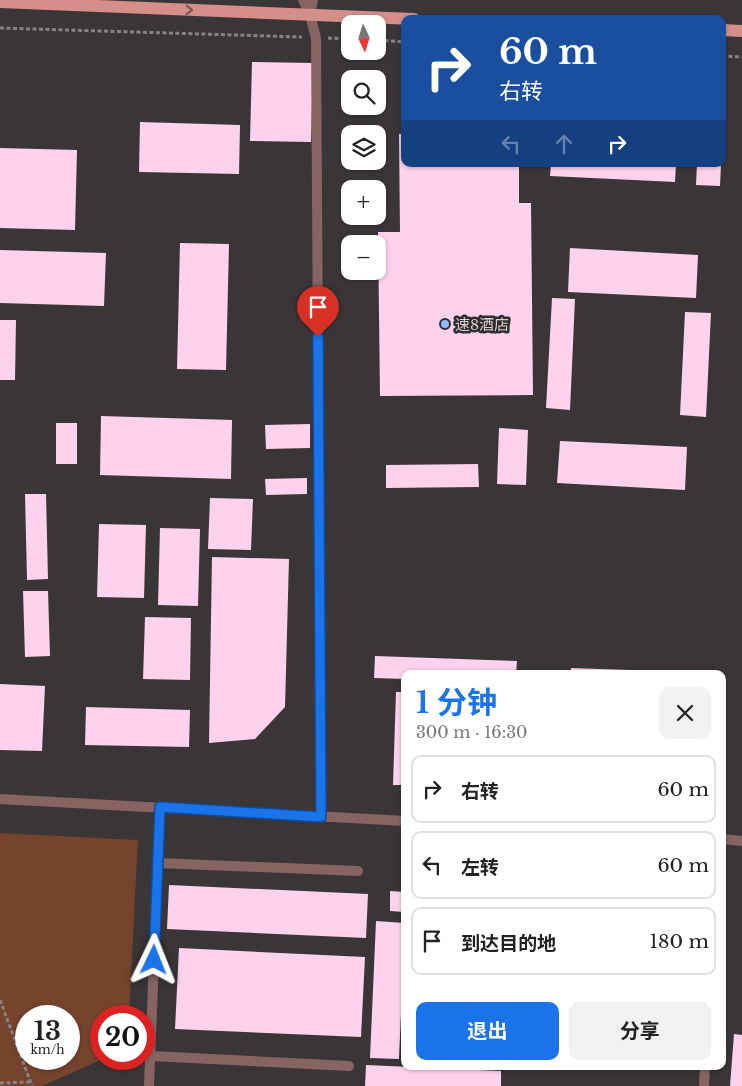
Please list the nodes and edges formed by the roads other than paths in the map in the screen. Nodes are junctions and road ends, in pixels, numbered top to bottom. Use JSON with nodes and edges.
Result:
{"nodes":[{"id":1,"x":303,"y":0,"type":"edge"},
{"id":2,"x":313,"y":0,"type":"edge"},
{"id":3,"x":0,"y":2,"type":"edge"},
{"id":4,"x":310,"y":15,"type":"junction"},
{"id":5,"x":401,"y":18,"type":"edge"},
{"id":6,"x":726,"y":30,"type":"edge"},
{"id":7,"x":742,"y":31,"type":"edge"},
{"id":8,"x":0,"y":799,"type":"edge"},
{"id":9,"x":160,"y":807,"type":"junction"},
{"id":10,"x":321,"y":817,"type":"junction"},
{"id":11,"x":401,"y":821,"type":"edge"},
{"id":12,"x":726,"y":839,"type":"edge"},
{"id":13,"x":742,"y":841,"type":"edge"},
{"id":14,"x":158,"y":863,"type":"junction"},
{"id":15,"x":358,"y":871,"type":"dead end"},
{"id":16,"x":153,"y":1005,"type":"edge"},
{"id":17,"x":155,"y":1056,"type":"edge"},
{"id":18,"x":349,"y":1066,"type":"dead end"},
{"id":19,"x":150,"y":1070,"type":"edge"},
{"id":20,"x":705,"y":1070,"type":"edge"},
{"id":21,"x":149,"y":1086,"type":"edge"},
{"id":22,"x":704,"y":1086,"type":"edge"}],
"edges":[{"from":1,"to":4,"type":"street"},
{"from":2,"to":4,"type":"street"},
{"from":3,"to":4,"type":"main road","one_way":true},
{"from":4,"to":5,"type":"main road"},
{"from":4,"to":10,"type":"street"},
{"from":6,"to":7,"type":"main road"},
{"from":8,"to":9,"type":"street"},
{"from":9,"to":10,"type":"street"},
{"from":9,"to":14,"type":"street"},
{"from":10,"to":11,"type":"street"},
{"from":12,"to":13,"type":"street"},
{"from":14,"to":15,"type":"street"},
{"from":14,"to":16,"type":"street"},
{"from":17,"to":18,"type":"street"},
{"from":19,"to":21,"type":"street"},
{"from":20,"to":22,"type":"street"}]}
